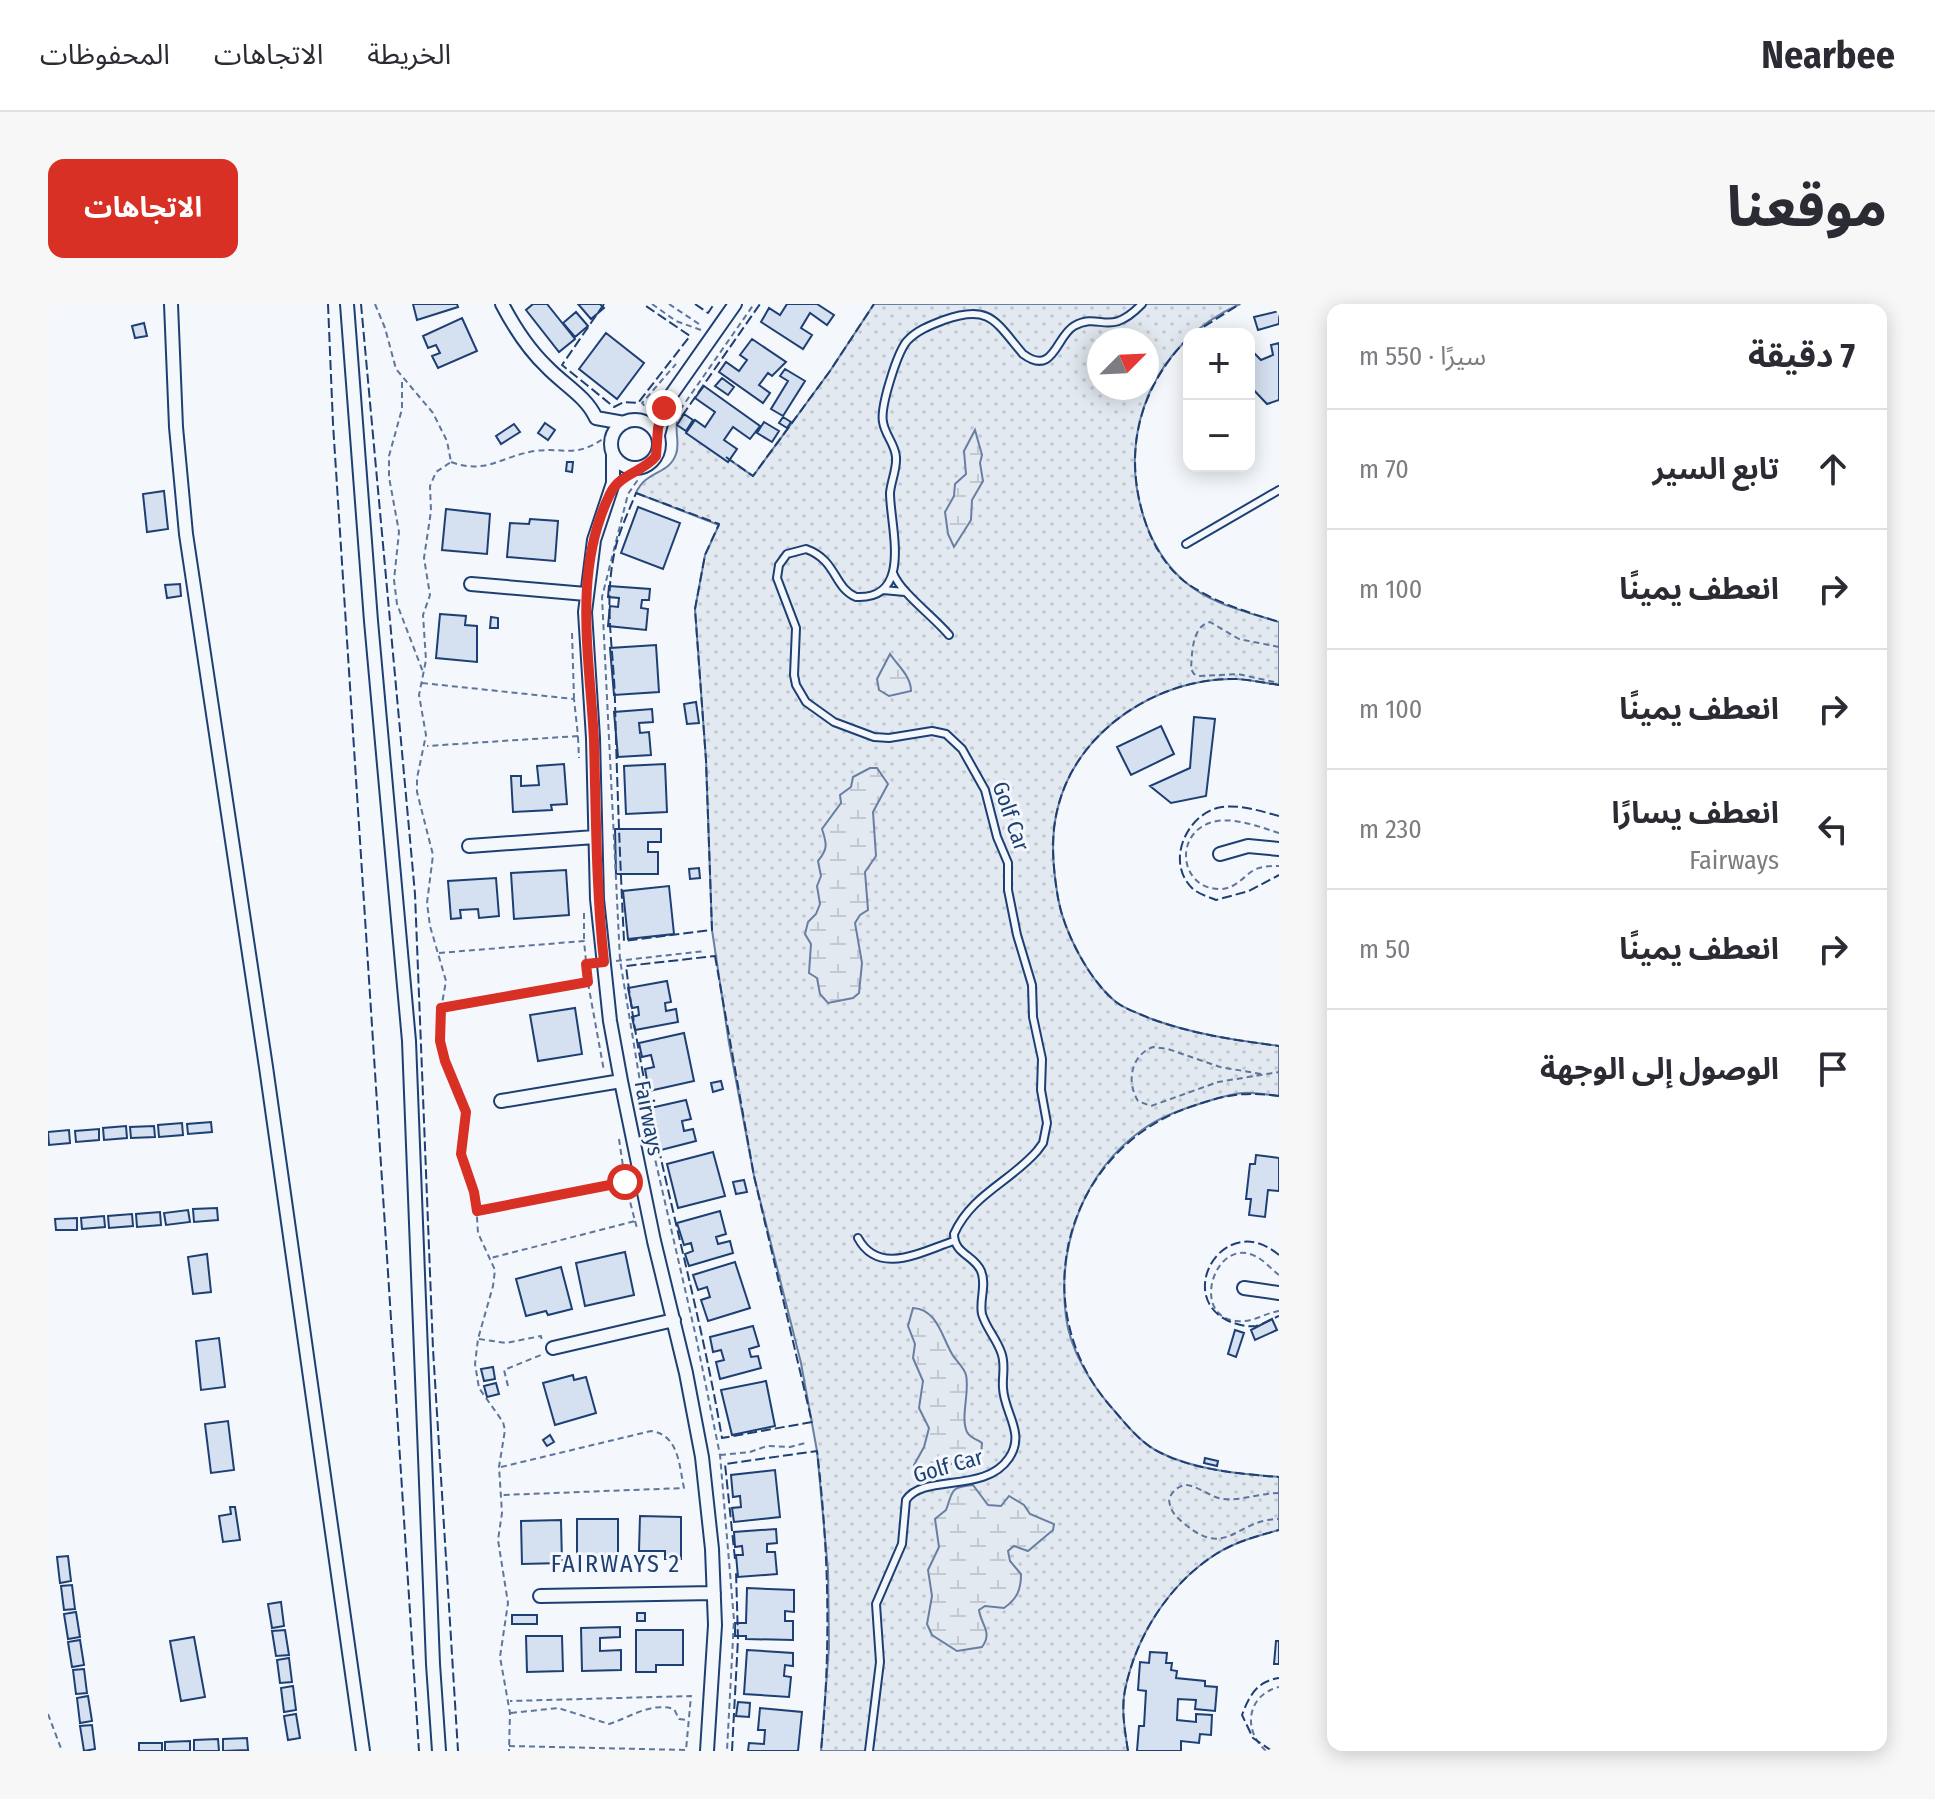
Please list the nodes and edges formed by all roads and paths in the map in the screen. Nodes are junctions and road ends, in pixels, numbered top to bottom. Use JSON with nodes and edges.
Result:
{"nodes":[{"id":1,"x":171,"y":304,"type":"edge"},
{"id":2,"x":347,"y":304,"type":"edge"},
{"id":3,"x":375,"y":304,"type":"edge"},
{"id":4,"x":502,"y":304,"type":"edge"},
{"id":5,"x":652,"y":304,"type":"edge"},
{"id":6,"x":669,"y":304,"type":"edge"},
{"id":7,"x":735,"y":304,"type":"edge"},
{"id":8,"x":754,"y":304,"type":"edge"},
{"id":9,"x":1142,"y":304,"type":"edge"},
{"id":10,"x":679,"y":360,"type":"dead end"},
{"id":11,"x":402,"y":379,"type":"junction"},
{"id":12,"x":667,"y":401,"type":"junction"},
{"id":13,"x":590,"y":405,"type":"junction"},
{"id":14,"x":651,"y":413,"type":"junction"},
{"id":15,"x":677,"y":415,"type":"dead end"},
{"id":16,"x":630,"y":421,"type":"junction"},
{"id":17,"x":658,"y":435,"type":"junction"},
{"id":18,"x":610,"y":446,"type":"junction"},
{"id":19,"x":451,"y":462,"type":"junction"},
{"id":20,"x":636,"y":470,"type":"junction"},
{"id":21,"x":1279,"y":490,"type":"edge"},
{"id":22,"x":611,"y":491,"type":"junction"},
{"id":23,"x":1186,"y":544,"type":"dead end"},
{"id":24,"x":893,"y":573,"type":"junction"},
{"id":25,"x":471,"y":584,"type":"dead end"},
{"id":26,"x":883,"y":590,"type":"junction"},
{"id":27,"x":905,"y":592,"type":"junction"},
{"id":28,"x":586,"y":594,"type":"junction"},
{"id":29,"x":949,"y":635,"type":"dead end"},
{"id":30,"x":1279,"y":647,"type":"edge"},
{"id":31,"x":423,"y":673,"type":"junction"},
{"id":32,"x":421,"y":683,"type":"junction"},
{"id":33,"x":1279,"y":683,"type":"edge"},
{"id":34,"x":425,"y":747,"type":"junction"},
{"id":35,"x":595,"y":837,"type":"junction"},
{"id":36,"x":469,"y":846,"type":"dead end"},
{"id":37,"x":1279,"y":849,"type":"edge"},
{"id":38,"x":1220,"y":854,"type":"dead end"},
{"id":39,"x":705,"y":951,"type":"dead end"},
{"id":40,"x":438,"y":953,"type":"junction"},
{"id":41,"x":620,"y":960,"type":"junction"},
{"id":42,"x":604,"y":962,"type":"junction"},
{"id":43,"x":586,"y":964,"type":"junction"},
{"id":44,"x":441,"y":1008,"type":"junction"},
{"id":45,"x":1279,"y":1072,"type":"edge"},
{"id":46,"x":1261,"y":1074,"type":"junction"},
{"id":47,"x":621,"y":1081,"type":"junction"},
{"id":48,"x":501,"y":1101,"type":"dead end"},
{"id":49,"x":477,"y":1211,"type":"junction"},
{"id":50,"x":858,"y":1238,"type":"dead end"},
{"id":51,"x":954,"y":1241,"type":"junction"},
{"id":52,"x":491,"y":1258,"type":"junction"},
{"id":53,"x":1244,"y":1288,"type":"dead end"},
{"id":54,"x":1279,"y":1293,"type":"edge"},
{"id":55,"x":674,"y":1320,"type":"junction"},
{"id":56,"x":478,"y":1339,"type":"junction"},
{"id":57,"x":547,"y":1348,"type":"junction"},
{"id":58,"x":508,"y":1386,"type":"dead end"},
{"id":59,"x":805,"y":1443,"type":"dead end"},
{"id":60,"x":720,"y":1455,"type":"junction"},
{"id":61,"x":702,"y":1457,"type":"junction"},
{"id":62,"x":499,"y":1467,"type":"junction"},
{"id":63,"x":1279,"y":1493,"type":"edge"},
{"id":64,"x":500,"y":1495,"type":"junction"},
{"id":65,"x":1279,"y":1519,"type":"edge"},
{"id":66,"x":714,"y":1593,"type":"junction"},
{"id":67,"x":540,"y":1596,"type":"dead end"},
{"id":68,"x":1279,"y":1687,"type":"edge"},
{"id":69,"x":509,"y":1701,"type":"junction"},
{"id":70,"x":510,"y":1713,"type":"junction"},
{"id":71,"x":48,"y":1714,"type":"edge"},
{"id":72,"x":689,"y":1720,"type":"junction"},
{"id":73,"x":509,"y":1746,"type":"junction"},
{"id":74,"x":62,"y":1751,"type":"edge"},
{"id":75,"x":363,"y":1751,"type":"edge"},
{"id":76,"x":439,"y":1751,"type":"edge"},
{"id":77,"x":509,"y":1751,"type":"edge"},
{"id":78,"x":707,"y":1751,"type":"edge"},
{"id":79,"x":727,"y":1751,"type":"edge"},
{"id":80,"x":869,"y":1751,"type":"edge"},
{"id":81,"x":1266,"y":1751,"type":"edge"}],
"edges":[{"from":1,"to":75,"type":"street"},
{"from":2,"to":76,"type":"street"},
{"from":3,"to":11,"type":"path"},
{"from":4,"to":13,"type":"street"},
{"from":5,"to":6,"type":"path"},
{"from":7,"to":12,"type":"street"},
{"from":8,"to":15,"type":"path"},
{"from":9,"to":24,"type":"lane"},
{"from":10,"to":14,"type":"path"},
{"from":11,"to":19,"type":"path"},
{"from":11,"to":31,"type":"path"},
{"from":12,"to":14,"type":"street"},
{"from":12,"to":17,"type":"street"},
{"from":13,"to":16,"type":"street"},
{"from":13,"to":18,"type":"street"},
{"from":14,"to":16,"type":"street"},
{"from":16,"to":17,"type":"street"},
{"from":16,"to":18,"type":"street"},
{"from":17,"to":20,"type":"street"},
{"from":18,"to":19,"type":"path"},
{"from":18,"to":20,"type":"street"},
{"from":18,"to":22,"type":"street"},
{"from":19,"to":31,"type":"path"},
{"from":20,"to":22,"type":"street"},
{"from":20,"to":41,"type":"path"},
{"from":21,"to":23,"type":"lane"},
{"from":22,"to":28,"type":"street","name":"Fairways"},
{"from":24,"to":26,"type":"lane"},
{"from":24,"to":27,"type":"lane"},
{"from":25,"to":28,"type":"street"},
{"from":26,"to":27,"type":"lane"},
{"from":26,"to":51,"type":"lane","name":"Golf Car"},
{"from":27,"to":29,"type":"lane"},
{"from":28,"to":35,"type":"street","name":"Fairways"},
{"from":30,"to":33,"type":"path"},
{"from":31,"to":32,"type":"path"},
{"from":32,"to":34,"type":"path"},
{"from":32,"to":34,"type":"path"},
{"from":34,"to":40,"type":"path"},
{"from":35,"to":36,"type":"street"},
{"from":35,"to":42,"type":"street","name":"Fairways"},
{"from":37,"to":38,"type":"street"},
{"from":39,"to":41,"type":"path"},
{"from":40,"to":43,"type":"path"},
{"from":40,"to":44,"type":"path"},
{"from":41,"to":42,"type":"path"},
{"from":41,"to":60,"type":"path"},
{"from":42,"to":43,"type":"path"},
{"from":42,"to":47,"type":"street","name":"Fairways"},
{"from":43,"to":44,"type":"path"},
{"from":44,"to":49,"type":"path"},
{"from":45,"to":46,"type":"path"},
{"from":46,"to":46,"type":"path"},
{"from":47,"to":48,"type":"street"},
{"from":47,"to":55,"type":"street","name":"Fairways"},
{"from":49,"to":52,"type":"path"},
{"from":49,"to":52,"type":"path"},
{"from":50,"to":51,"type":"lane"},
{"from":51,"to":80,"type":"lane","name":"Golf Car"},
{"from":52,"to":56,"type":"path"},
{"from":53,"to":54,"type":"street"},
{"from":55,"to":57,"type":"street"},
{"from":55,"to":61,"type":"street","name":"Fairways"},
{"from":56,"to":57,"type":"path"},
{"from":56,"to":62,"type":"path"},
{"from":57,"to":58,"type":"path"},
{"from":59,"to":60,"type":"path"},
{"from":60,"to":61,"type":"path"},
{"from":60,"to":79,"type":"path"},
{"from":61,"to":66,"type":"street","name":"Fairways"},
{"from":62,"to":64,"type":"path"},
{"from":62,"to":64,"type":"path"},
{"from":63,"to":65,"type":"path"},
{"from":64,"to":69,"type":"path"},
{"from":66,"to":67,"type":"street"},
{"from":66,"to":78,"type":"street","name":"Fairways"},
{"from":68,"to":81,"type":"path"},
{"from":69,"to":70,"type":"path"},
{"from":69,"to":72,"type":"path"},
{"from":70,"to":72,"type":"path"},
{"from":70,"to":73,"type":"path"},
{"from":71,"to":74,"type":"path"},
{"from":72,"to":73,"type":"path"},
{"from":73,"to":77,"type":"path"}]}
